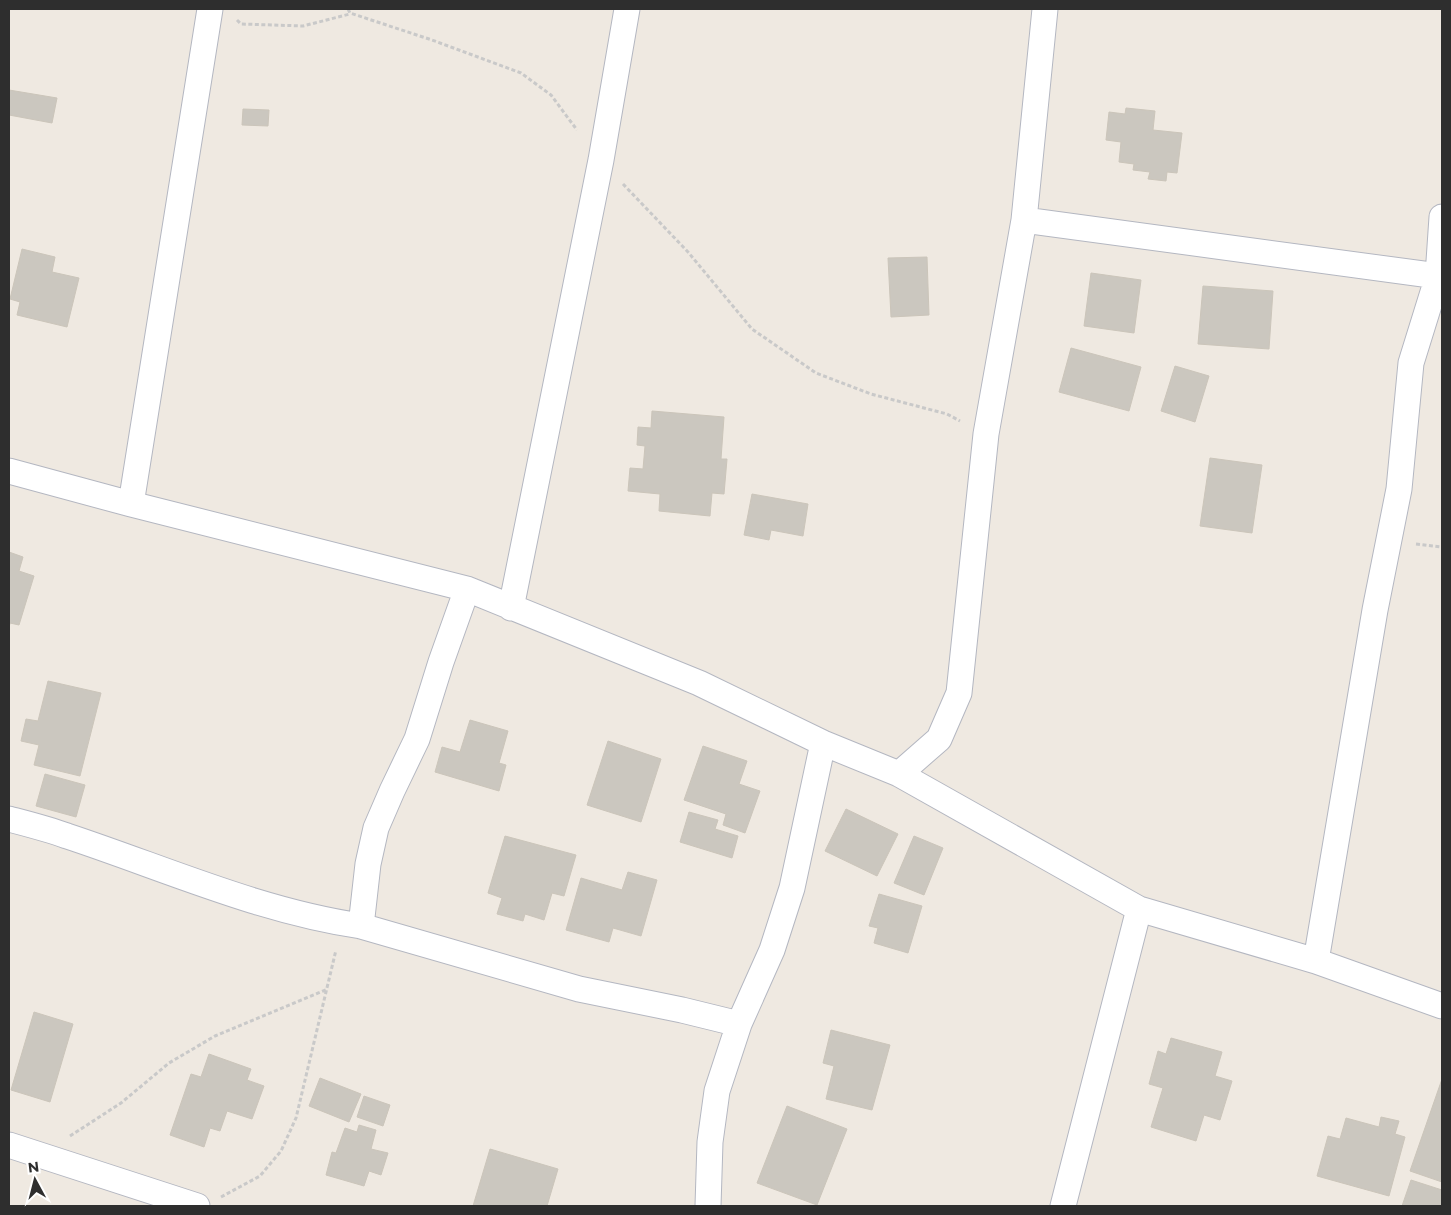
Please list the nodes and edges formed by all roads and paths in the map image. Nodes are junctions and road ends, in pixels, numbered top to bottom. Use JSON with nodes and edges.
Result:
{"nodes":[{"id":1,"x":210,"y":9,"type":"edge"},
{"id":2,"x":348,"y":9,"type":"edge"},
{"id":3,"x":627,"y":9,"type":"edge"},
{"id":4,"x":1045,"y":9,"type":"edge"},
{"id":5,"x":350,"y":14,"type":"junction"},
{"id":6,"x":235,"y":19,"type":"dead end"},
{"id":7,"x":601,"y":160,"type":"junction"},
{"id":8,"x":1442,"y":217,"type":"edge"},
{"id":9,"x":1024,"y":220,"type":"junction"},
{"id":10,"x":1438,"y":276,"type":"junction"},
{"id":11,"x":986,"y":434,"type":"junction"},
{"id":12,"x":9,"y":471,"type":"edge"},
{"id":13,"x":131,"y":504,"type":"junction"},
{"id":14,"x":467,"y":589,"type":"junction"},
{"id":15,"x":511,"y":608,"type":"junction"},
{"id":16,"x":823,"y":743,"type":"junction"},
{"id":17,"x":900,"y":774,"type":"junction"},
{"id":18,"x":9,"y":819,"type":"edge"},
{"id":19,"x":1139,"y":909,"type":"junction"},
{"id":20,"x":334,"y":922,"type":"junction"},
{"id":21,"x":361,"y":926,"type":"junction"},
{"id":22,"x":1316,"y":961,"type":"junction"},
{"id":23,"x":328,"y":988,"type":"junction"},
{"id":24,"x":1442,"y":1006,"type":"edge"},
{"id":25,"x":739,"y":1024,"type":"junction"},
{"id":26,"x":66,"y":1139,"type":"dead end"},
{"id":27,"x":9,"y":1145,"type":"edge"},
{"id":28,"x":220,"y":1198,"type":"dead end"},
{"id":29,"x":197,"y":1206,"type":"edge"},
{"id":30,"x":708,"y":1206,"type":"edge"},
{"id":31,"x":1063,"y":1206,"type":"edge"}],
"edges":[{"from":1,"to":13,"type":"street"},
{"from":2,"to":5,"type":"path"},
{"from":3,"to":7,"type":"street"},
{"from":4,"to":9,"type":"street"},
{"from":5,"to":6,"type":"path"},
{"from":5,"to":7,"type":"path"},
{"from":7,"to":11,"type":"path"},
{"from":7,"to":15,"type":"street"},
{"from":8,"to":10,"type":"street"},
{"from":9,"to":10,"type":"street"},
{"from":9,"to":11,"type":"street"},
{"from":10,"to":22,"type":"street"},
{"from":11,"to":17,"type":"street"},
{"from":12,"to":13,"type":"street"},
{"from":13,"to":14,"type":"street"},
{"from":14,"to":15,"type":"street"},
{"from":14,"to":21,"type":"street"},
{"from":15,"to":16,"type":"street"},
{"from":16,"to":17,"type":"street"},
{"from":16,"to":25,"type":"street"},
{"from":17,"to":19,"type":"street"},
{"from":18,"to":20,"type":"street"},
{"from":19,"to":22,"type":"street"},
{"from":19,"to":31,"type":"street"},
{"from":20,"to":21,"type":"street"},
{"from":20,"to":23,"type":"path"},
{"from":21,"to":25,"type":"street"},
{"from":22,"to":24,"type":"street"},
{"from":23,"to":26,"type":"path"},
{"from":23,"to":28,"type":"path"},
{"from":25,"to":30,"type":"street"},
{"from":27,"to":29,"type":"street"}]}
